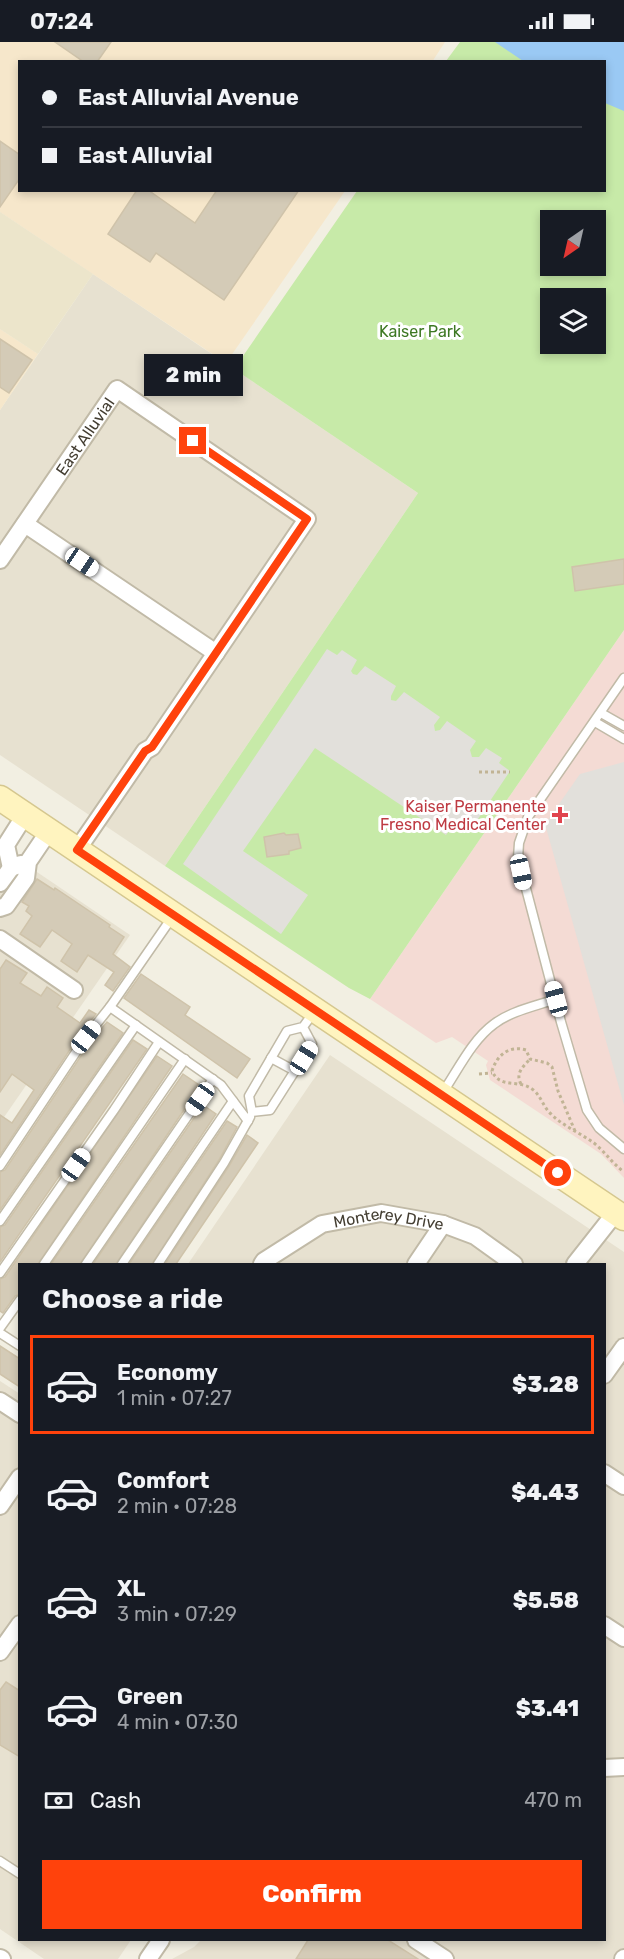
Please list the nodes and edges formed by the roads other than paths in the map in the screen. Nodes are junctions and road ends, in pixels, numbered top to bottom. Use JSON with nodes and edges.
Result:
{"nodes":[{"id":1,"x":25,"y":524,"type":"junction"},
{"id":2,"x":0,"y":560,"type":"edge"},
{"id":3,"x":216,"y":653,"type":"junction"},
{"id":4,"x":624,"y":678,"type":"edge"},
{"id":5,"x":601,"y":712,"type":"junction"},
{"id":6,"x":595,"y":722,"type":"junction"},
{"id":7,"x":624,"y":726,"type":"edge"},
{"id":8,"x":624,"y":739,"type":"edge"},
{"id":9,"x":0,"y":798,"type":"edge"},
{"id":10,"x":25,"y":815,"type":"junction"},
{"id":11,"x":49,"y":831,"type":"junction"},
{"id":12,"x":77,"y":850,"type":"junction"},
{"id":13,"x":28,"y":862,"type":"junction"},
{"id":14,"x":11,"y":867,"type":"junction"},
{"id":15,"x":0,"y":883,"type":"edge"},
{"id":16,"x":0,"y":908,"type":"edge"},
{"id":17,"x":174,"y":915,"type":"junction"},
{"id":18,"x":0,"y":939,"type":"edge"},
{"id":19,"x":74,"y":990,"type":"dead end"},
{"id":20,"x":556,"y":999,"type":"junction"},
{"id":21,"x":110,"y":1007,"type":"junction"},
{"id":22,"x":309,"y":1019,"type":"junction"},
{"id":23,"x":136,"y":1025,"type":"junction"},
{"id":24,"x":159,"y":1042,"type":"junction"},
{"id":25,"x":271,"y":1058,"type":"junction"},
{"id":26,"x":185,"y":1059,"type":"junction"},
{"id":27,"x":295,"y":1071,"type":"junction"},
{"id":28,"x":213,"y":1079,"type":"junction"},
{"id":29,"x":441,"y":1095,"type":"junction"},
{"id":30,"x":233,"y":1101,"type":"junction"},
{"id":31,"x":252,"y":1112,"type":"junction"},
{"id":32,"x":248,"y":1121,"type":"junction"},
{"id":33,"x":624,"y":1149,"type":"edge"},
{"id":34,"x":0,"y":1166,"type":"edge"},
{"id":35,"x":620,"y":1215,"type":"edge"},
{"id":36,"x":0,"y":1221,"type":"edge"},
{"id":37,"x":443,"y":1224,"type":"junction"},
{"id":38,"x":45,"y":1263,"type":"edge"},
{"id":39,"x":87,"y":1263,"type":"edge"},
{"id":40,"x":123,"y":1263,"type":"edge"},
{"id":41,"x":159,"y":1263,"type":"edge"},
{"id":42,"x":263,"y":1263,"type":"edge"},
{"id":43,"x":417,"y":1263,"type":"edge"},
{"id":44,"x":513,"y":1263,"type":"edge"},
{"id":45,"x":576,"y":1263,"type":"edge"},
{"id":46,"x":0,"y":1273,"type":"edge"},
{"id":47,"x":18,"y":1302,"type":"edge"},
{"id":48,"x":0,"y":1328,"type":"edge"},
{"id":49,"x":0,"y":1333,"type":"edge"},
{"id":50,"x":18,"y":1345,"type":"edge"},
{"id":51,"x":624,"y":1347,"type":"edge"},
{"id":52,"x":606,"y":1372,"type":"edge"},
{"id":53,"x":0,"y":1401,"type":"edge"},
{"id":54,"x":18,"y":1413,"type":"edge"},
{"id":55,"x":606,"y":1474,"type":"edge"},
{"id":56,"x":18,"y":1480,"type":"edge"},
{"id":57,"x":624,"y":1486,"type":"edge"},
{"id":58,"x":0,"y":1506,"type":"edge"},
{"id":59,"x":606,"y":1626,"type":"edge"},
{"id":60,"x":18,"y":1627,"type":"edge"},
{"id":61,"x":624,"y":1638,"type":"edge"},
{"id":62,"x":0,"y":1653,"type":"edge"},
{"id":63,"x":624,"y":1767,"type":"edge"},
{"id":64,"x":606,"y":1768,"type":"edge"},
{"id":65,"x":0,"y":1861,"type":"edge"},
{"id":66,"x":18,"y":1873,"type":"edge"},
{"id":67,"x":161,"y":1941,"type":"edge"},
{"id":68,"x":418,"y":1941,"type":"edge"},
{"id":69,"x":153,"y":1957,"type":"edge"},
{"id":70,"x":445,"y":1959,"type":"edge"}],
"edges":[{"from":1,"to":2,"type":"street","name":"East Alluvial"},
{"from":1,"to":3,"type":"street"},
{"from":1,"to":3,"type":"street","name":"East Alluvial"},
{"from":3,"to":12,"type":"street","name":"East Alluvial"},
{"from":4,"to":5,"type":"lane"},
{"from":5,"to":6,"type":"lane"},
{"from":5,"to":7,"type":"lane"},
{"from":6,"to":8,"type":"lane"},
{"from":6,"to":20,"type":"lane"},
{"from":9,"to":10,"type":"main road"},
{"from":10,"to":11,"type":"main road"},
{"from":10,"to":14,"type":"street"},
{"from":11,"to":12,"type":"main road"},
{"from":11,"to":13,"type":"street"},
{"from":12,"to":17,"type":"main road"},
{"from":13,"to":14,"type":"street"},
{"from":13,"to":16,"type":"street"},
{"from":14,"to":15,"type":"street"},
{"from":17,"to":21,"type":"lane"},
{"from":17,"to":22,"type":"main road"},
{"from":18,"to":19,"type":"street"},
{"from":20,"to":29,"type":"lane"},
{"from":20,"to":33,"type":"lane"},
{"from":21,"to":23,"type":"lane"},
{"from":21,"to":34,"type":"lane"},
{"from":22,"to":25,"type":"lane"},
{"from":22,"to":27,"type":"lane"},
{"from":22,"to":29,"type":"main road"},
{"from":23,"to":24,"type":"lane"},
{"from":23,"to":36,"type":"lane"},
{"from":24,"to":26,"type":"lane"},
{"from":24,"to":46,"type":"lane"},
{"from":25,"to":27,"type":"lane"},
{"from":25,"to":31,"type":"lane"},
{"from":26,"to":28,"type":"lane"},
{"from":26,"to":38,"type":"lane"},
{"from":27,"to":31,"type":"lane"},
{"from":28,"to":30,"type":"lane"},
{"from":28,"to":39,"type":"lane"},
{"from":29,"to":35,"type":"main road"},
{"from":30,"to":32,"type":"lane"},
{"from":30,"to":40,"type":"lane"},
{"from":31,"to":32,"type":"lane"},
{"from":32,"to":41,"type":"lane"},
{"from":35,"to":45,"type":"street"},
{"from":37,"to":42,"type":"street","name":"Monterey Drive"},
{"from":37,"to":43,"type":"street"},
{"from":37,"to":44,"type":"street","name":"Monterey Drive"},
{"from":47,"to":48,"type":"lane"},
{"from":49,"to":50,"type":"lane"},
{"from":51,"to":52,"type":"street"},
{"from":53,"to":54,"type":"street"},
{"from":55,"to":57,"type":"street"},
{"from":56,"to":58,"type":"street"},
{"from":59,"to":61,"type":"street"},
{"from":60,"to":62,"type":"street"},
{"from":63,"to":64,"type":"street"},
{"from":65,"to":66,"type":"lane"},
{"from":67,"to":69,"type":"street"},
{"from":68,"to":70,"type":"street"}]}
